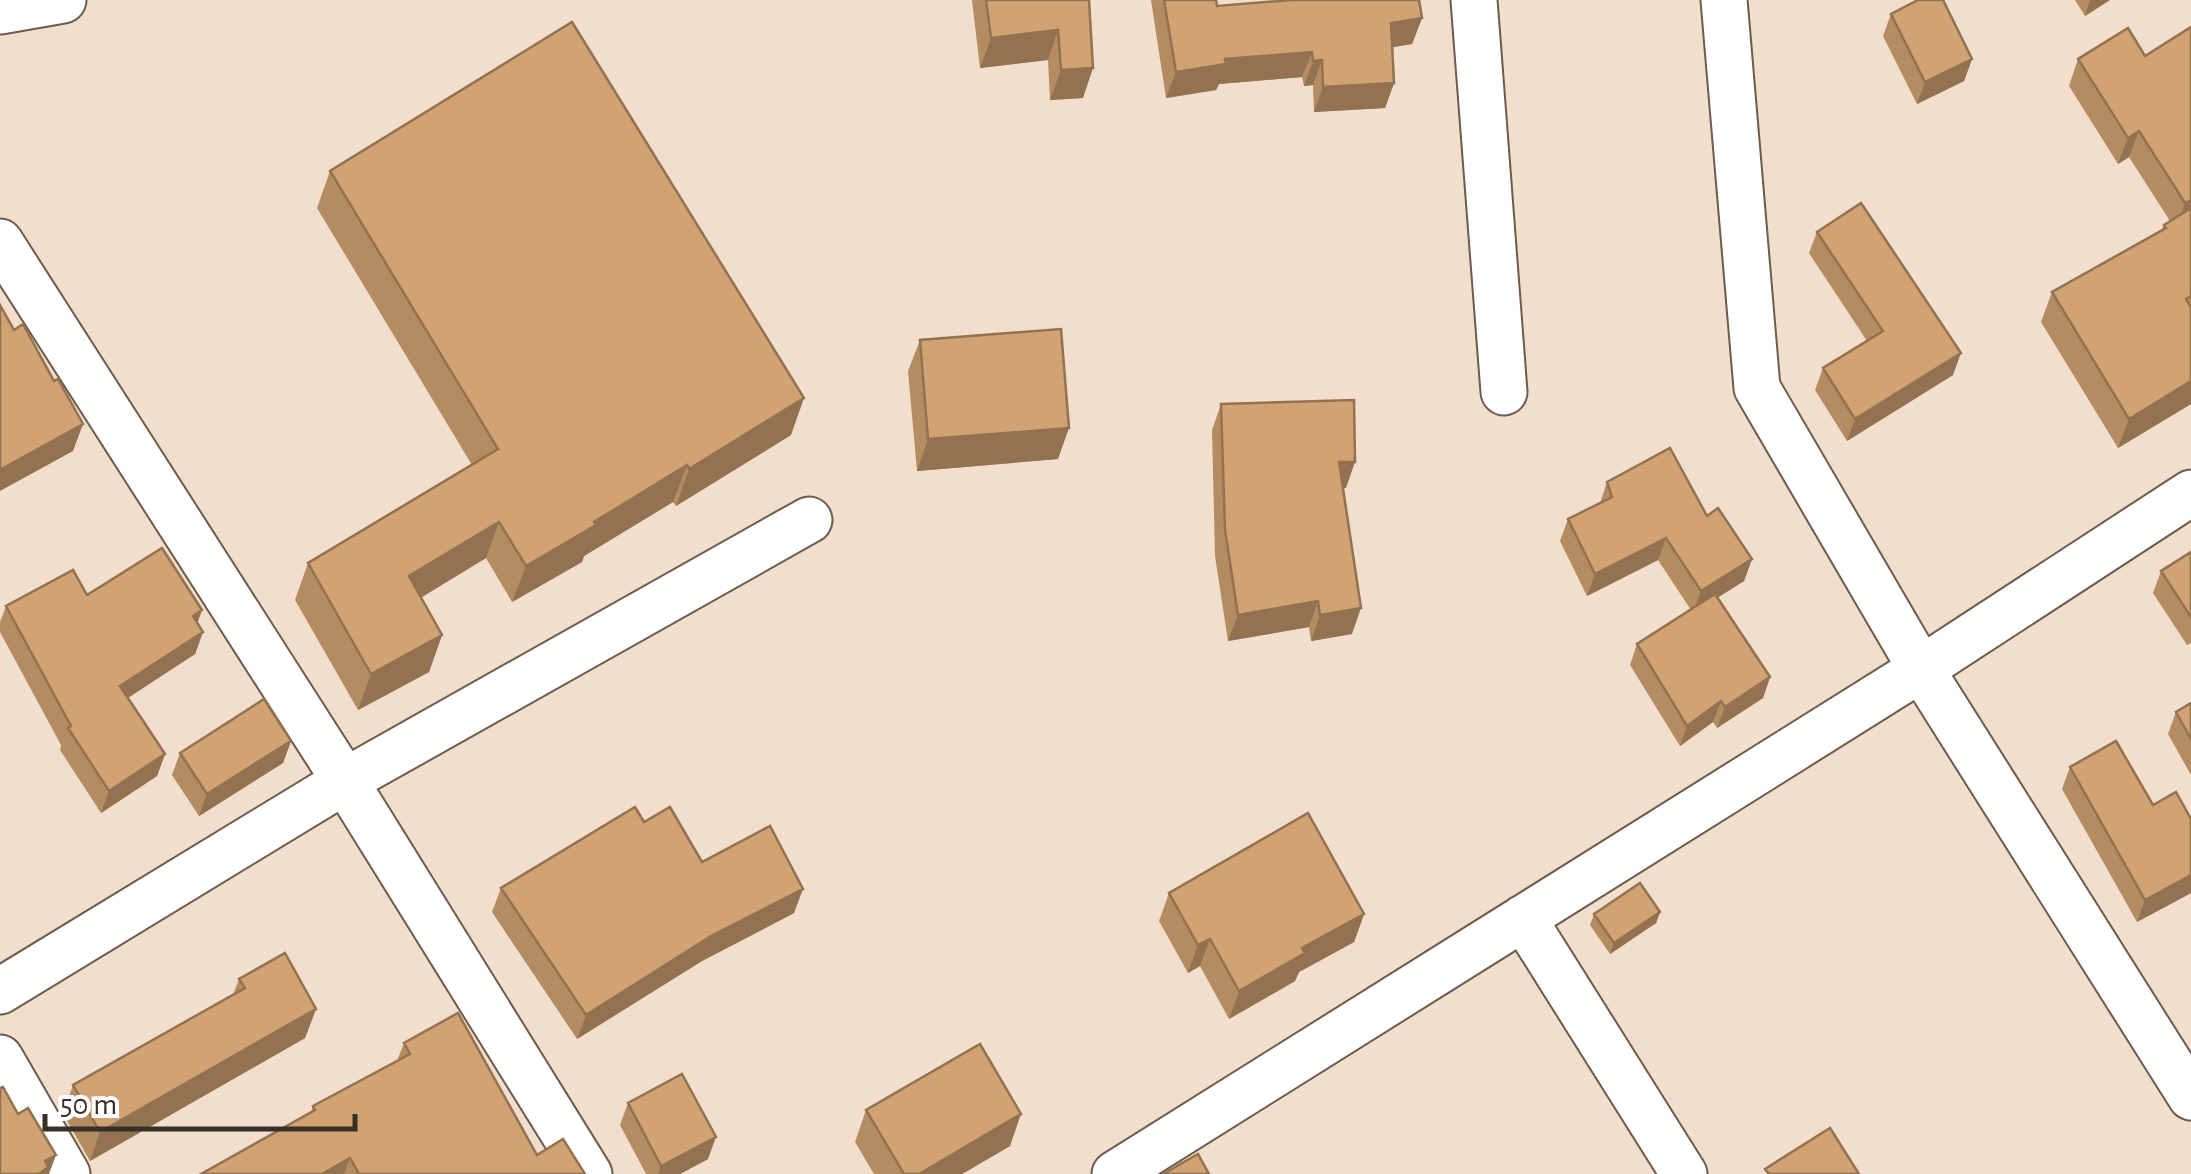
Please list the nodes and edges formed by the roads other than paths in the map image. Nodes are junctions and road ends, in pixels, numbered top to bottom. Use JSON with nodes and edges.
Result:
{"nodes":[{"id":1,"x":63,"y":0,"type":"edge"},
{"id":2,"x":1474,"y":0,"type":"edge"},
{"id":3,"x":1724,"y":0,"type":"edge"},
{"id":4,"x":0,"y":10,"type":"edge"},
{"id":5,"x":0,"y":242,"type":"edge"},
{"id":6,"x":1504,"y":392,"type":"dead end"},
{"id":7,"x":2191,"y":493,"type":"edge"},
{"id":8,"x":809,"y":520,"type":"dead end"},
{"id":9,"x":1921,"y":669,"type":"junction"},
{"id":10,"x":346,"y":781,"type":"junction"},
{"id":11,"x":1523,"y":918,"type":"junction"},
{"id":12,"x":0,"y":991,"type":"edge"},
{"id":13,"x":0,"y":1058,"type":"edge"},
{"id":14,"x":2191,"y":1097,"type":"edge"},
{"id":15,"x":68,"y":1174,"type":"edge"},
{"id":16,"x":589,"y":1174,"type":"edge"},
{"id":17,"x":1115,"y":1174,"type":"edge"},
{"id":18,"x":1684,"y":1174,"type":"edge"}],
"edges":[{"from":1,"to":4,"type":"street"},
{"from":2,"to":6,"type":"street"},
{"from":3,"to":9,"type":"street"},
{"from":5,"to":10,"type":"street"},
{"from":7,"to":9,"type":"street"},
{"from":8,"to":10,"type":"street"},
{"from":9,"to":11,"type":"street"},
{"from":9,"to":14,"type":"street"},
{"from":10,"to":12,"type":"street"},
{"from":10,"to":16,"type":"street"},
{"from":11,"to":17,"type":"street"},
{"from":11,"to":18,"type":"street"},
{"from":13,"to":15,"type":"street"}]}
